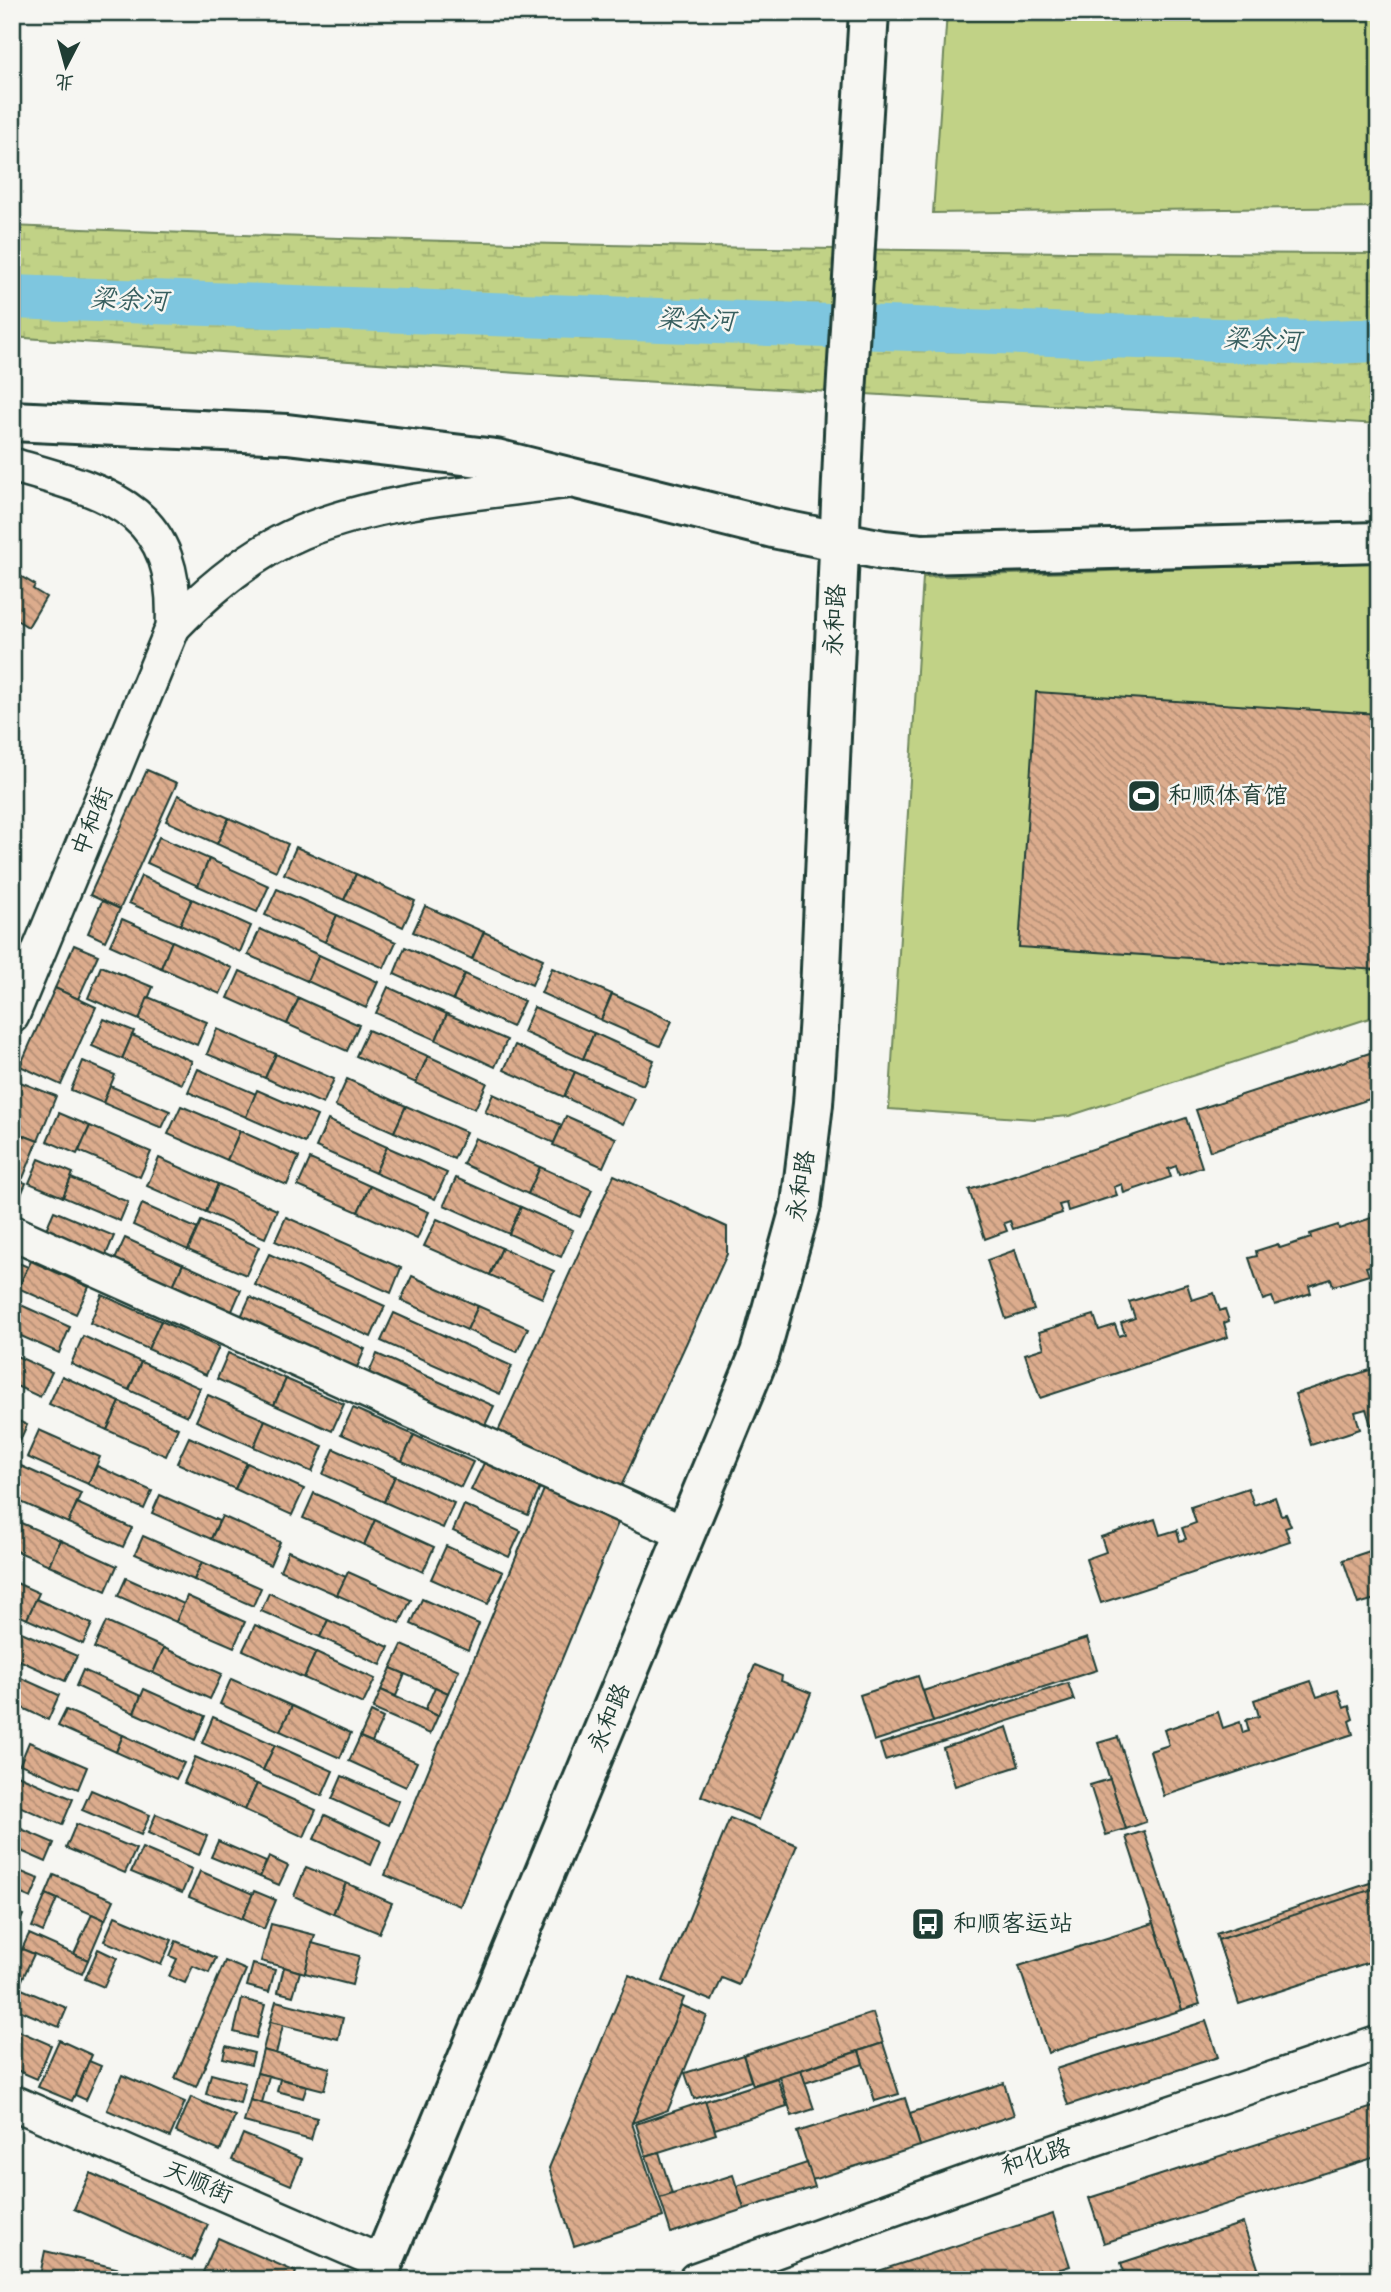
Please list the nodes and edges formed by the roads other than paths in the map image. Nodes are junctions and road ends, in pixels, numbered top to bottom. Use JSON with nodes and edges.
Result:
{"nodes":[{"id":1,"x":869,"y":12,"type":"edge"},
{"id":2,"x":895,"y":12,"type":"edge"},
{"id":3,"x":869,"y":228,"type":"junction"},
{"id":4,"x":12,"y":421,"type":"edge"},
{"id":5,"x":12,"y":465,"type":"edge"},
{"id":6,"x":583,"y":479,"type":"junction"},
{"id":7,"x":1379,"y":542,"type":"edge"},
{"id":8,"x":853,"y":544,"type":"junction"},
{"id":9,"x":173,"y":627,"type":"junction"},
{"id":10,"x":12,"y":1016,"type":"edge"},
{"id":11,"x":12,"y":1232,"type":"edge"},
{"id":12,"x":686,"y":1534,"type":"junction"},
{"id":13,"x":1379,"y":2043,"type":"edge"},
{"id":14,"x":12,"y":2102,"type":"edge"},
{"id":15,"x":388,"y":2274,"type":"edge"},
{"id":16,"x":695,"y":2280,"type":"edge"}],
"edges":[{"from":1,"to":3,"type":"main road","name":"永和路"},
{"from":2,"to":3,"type":"main road","name":"永和路"},
{"from":3,"to":8,"type":"main road","name":"永和路"},
{"from":4,"to":6,"type":"main road"},
{"from":5,"to":9,"type":"street"},
{"from":6,"to":8,"type":"main road"},
{"from":6,"to":9,"type":"street"},
{"from":7,"to":8,"type":"main road"},
{"from":8,"to":12,"type":"main road","name":"永和路"},
{"from":8,"to":15,"type":"main road","name":"永和路"},
{"from":9,"to":10,"type":"street","name":"中和街"},
{"from":11,"to":12,"type":"street"},
{"from":12,"to":15,"type":"main road","name":"永和路"},
{"from":13,"to":16,"type":"street","name":"和化路"},
{"from":14,"to":15,"type":"street","name":"天顺街"}]}
